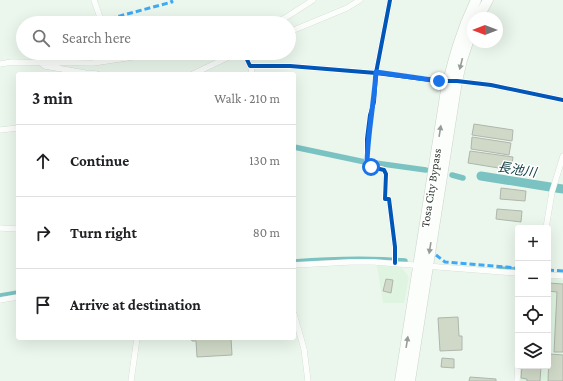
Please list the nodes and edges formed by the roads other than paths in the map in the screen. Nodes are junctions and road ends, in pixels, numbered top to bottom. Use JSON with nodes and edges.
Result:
{"nodes":[{"id":1,"x":94,"y":0,"type":"edge"},
{"id":2,"x":313,"y":0,"type":"edge"},
{"id":3,"x":360,"y":0,"type":"edge"},
{"id":4,"x":390,"y":0,"type":"edge"},
{"id":5,"x":476,"y":0,"type":"edge"},
{"id":6,"x":488,"y":0,"type":"edge"},
{"id":7,"x":481,"y":12,"type":"edge"},
{"id":8,"x":100,"y":16,"type":"edge"},
{"id":9,"x":291,"y":16,"type":"edge"},
{"id":10,"x":296,"y":29,"type":"edge"},
{"id":11,"x":467,"y":45,"type":"edge"},
{"id":12,"x":46,"y":60,"type":"edge"},
{"id":13,"x":113,"y":60,"type":"edge"},
{"id":14,"x":222,"y":60,"type":"edge"},
{"id":15,"x":248,"y":60,"type":"edge"},
{"id":16,"x":40,"y":63,"type":"junction"},
{"id":17,"x":0,"y":64,"type":"edge"},
{"id":18,"x":251,"y":66,"type":"junction"},
{"id":19,"x":75,"y":72,"type":"edge"},
{"id":20,"x":197,"y":72,"type":"edge"},
{"id":21,"x":252,"y":72,"type":"edge"},
{"id":22,"x":376,"y":72,"type":"junction"},
{"id":23,"x":452,"y":81,"type":"junction"},
{"id":24,"x":563,"y":100,"type":"edge"},
{"id":25,"x":16,"y":128,"type":"edge"},
{"id":26,"x":0,"y":130,"type":"edge"},
{"id":27,"x":563,"y":156,"type":"edge"},
{"id":28,"x":546,"y":225,"type":"edge"},
{"id":29,"x":0,"y":228,"type":"edge"},
{"id":30,"x":16,"y":229,"type":"edge"},
{"id":31,"x":395,"y":261,"type":"junction"},
{"id":32,"x":296,"y":265,"type":"edge"},
{"id":33,"x":423,"y":266,"type":"junction"},
{"id":34,"x":515,"y":273,"type":"edge"},
{"id":35,"x":551,"y":275,"type":"edge"},
{"id":36,"x":563,"y":276,"type":"edge"},
{"id":37,"x":16,"y":296,"type":"edge"},
{"id":38,"x":0,"y":300,"type":"edge"},
{"id":39,"x":296,"y":321,"type":"edge"},
{"id":40,"x":138,"y":340,"type":"edge"},
{"id":41,"x":518,"y":369,"type":"edge"},
{"id":42,"x":131,"y":381,"type":"edge"},
{"id":43,"x":308,"y":381,"type":"edge"},
{"id":44,"x":400,"y":381,"type":"edge"},
{"id":45,"x":410,"y":381,"type":"edge"},
{"id":46,"x":518,"y":381,"type":"edge"}],
"edges":[{"from":1,"to":8,"type":"street"},
{"from":2,"to":9,"type":"street"},
{"from":3,"to":10,"type":"street"},
{"from":4,"to":22,"type":"street"},
{"from":5,"to":23,"type":"highway","name":"Tosa City Bypass"},
{"from":6,"to":7,"type":"highway"},
{"from":11,"to":23,"type":"highway","name":"Tosa City Bypass","one_way":true},
{"from":12,"to":16,"type":"street"},
{"from":13,"to":16,"type":"street"},
{"from":14,"to":20,"type":"street"},
{"from":15,"to":18,"type":"street"},
{"from":16,"to":17,"type":"street"},
{"from":16,"to":19,"type":"street"},
{"from":18,"to":21,"type":"street"},
{"from":18,"to":22,"type":"street"},
{"from":22,"to":23,"type":"street"},
{"from":22,"to":31,"type":"street"},
{"from":23,"to":24,"type":"street"},
{"from":23,"to":33,"type":"highway","name":"Tosa City Bypass"},
{"from":25,"to":26,"type":"street"},
{"from":27,"to":28,"type":"street"},
{"from":29,"to":30,"type":"street"},
{"from":31,"to":32,"type":"street"},
{"from":31,"to":33,"type":"street"},
{"from":33,"to":34,"type":"street"},
{"from":44,"to":33,"type":"highway","name":"Tosa City Bypass","one_way":true},
{"from":33,"to":45,"type":"highway","name":"Tosa City Bypass"},
{"from":35,"to":36,"type":"street"},
{"from":37,"to":38,"type":"street"},
{"from":39,"to":43,"type":"street"},
{"from":40,"to":42,"type":"street"},
{"from":41,"to":46,"type":"street"}]}
